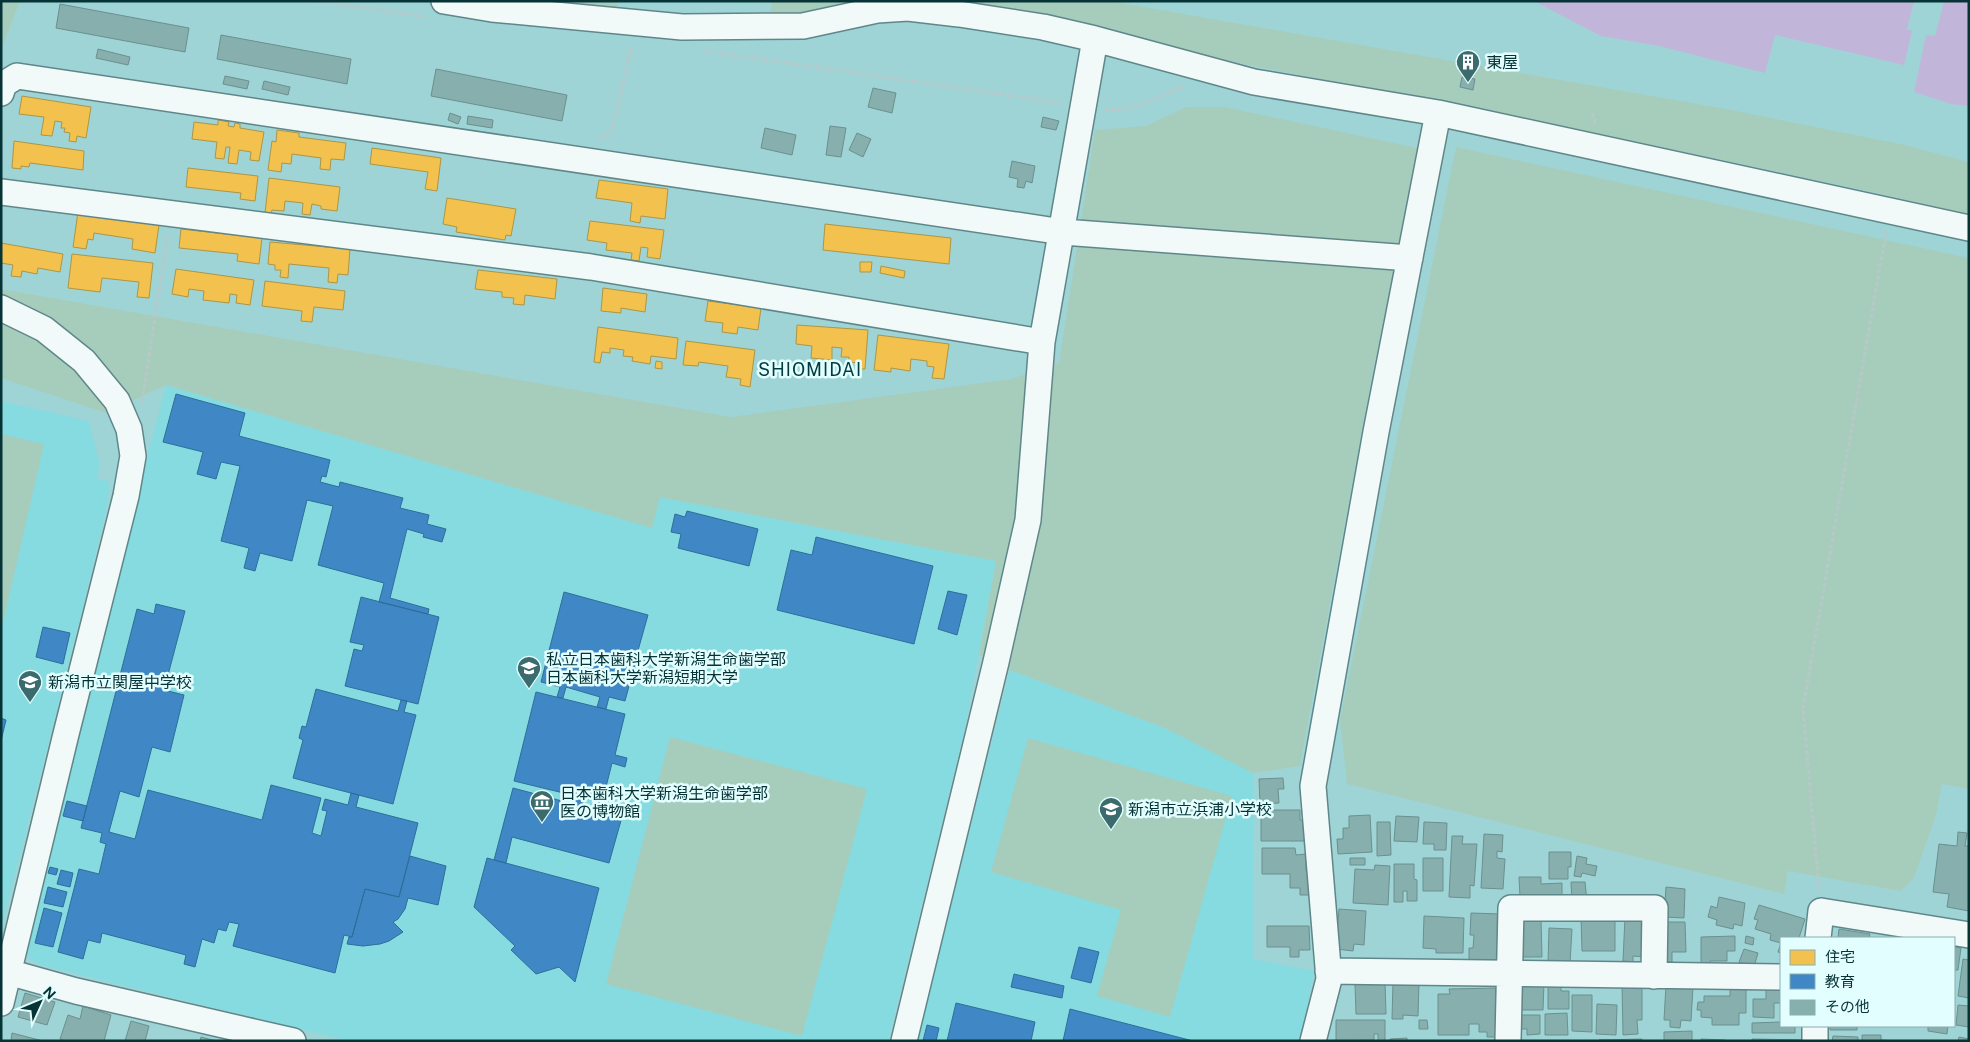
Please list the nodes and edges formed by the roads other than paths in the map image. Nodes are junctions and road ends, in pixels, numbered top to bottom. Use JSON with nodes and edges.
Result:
{"nodes":[{"id":1,"x":438,"y":9,"type":"edge"},
{"id":2,"x":1095,"y":39,"type":"junction"},
{"id":3,"x":1,"y":93,"type":"edge"},
{"id":4,"x":1438,"y":113,"type":"junction"},
{"id":5,"x":1,"y":192,"type":"edge"},
{"id":6,"x":1969,"y":228,"type":"edge"},
{"id":7,"x":1062,"y":232,"type":"junction"},
{"id":8,"x":1410,"y":258,"type":"junction"},
{"id":9,"x":1,"y":308,"type":"edge"},
{"id":10,"x":1042,"y":342,"type":"junction"},
{"id":11,"x":1969,"y":935,"type":"edge"},
{"id":12,"x":1818,"y":937,"type":"edge"},
{"id":13,"x":5,"y":971,"type":"edge"},
{"id":14,"x":1328,"y":971,"type":"junction"},
{"id":15,"x":1508,"y":973,"type":"junction"},
{"id":16,"x":1654,"y":976,"type":"junction"},
{"id":17,"x":1780,"y":977,"type":"edge"},
{"id":18,"x":1,"y":1003,"type":"edge"},
{"id":19,"x":1815,"y":1027,"type":"edge"},
{"id":20,"x":293,"y":1041,"type":"edge"},
{"id":21,"x":904,"y":1041,"type":"edge"},
{"id":22,"x":1313,"y":1041,"type":"edge"},
{"id":23,"x":1508,"y":1041,"type":"edge"},
{"id":24,"x":1815,"y":1041,"type":"edge"}],
"edges":[{"from":1,"to":2,"type":"street"},
{"from":2,"to":4,"type":"street"},
{"from":2,"to":7,"type":"street"},
{"from":3,"to":7,"type":"street"},
{"from":4,"to":6,"type":"street"},
{"from":4,"to":8,"type":"street"},
{"from":5,"to":10,"type":"street"},
{"from":7,"to":8,"type":"street"},
{"from":7,"to":10,"type":"street"},
{"from":8,"to":14,"type":"street"},
{"from":9,"to":13,"type":"street"},
{"from":10,"to":21,"type":"street"},
{"from":11,"to":12,"type":"street"},
{"from":13,"to":18,"type":"street"},
{"from":13,"to":20,"type":"street"},
{"from":14,"to":15,"type":"street"},
{"from":14,"to":22,"type":"street"},
{"from":15,"to":16,"type":"street"},
{"from":15,"to":16,"type":"street"},
{"from":15,"to":23,"type":"street"},
{"from":16,"to":17,"type":"street"},
{"from":19,"to":24,"type":"street"}]}
